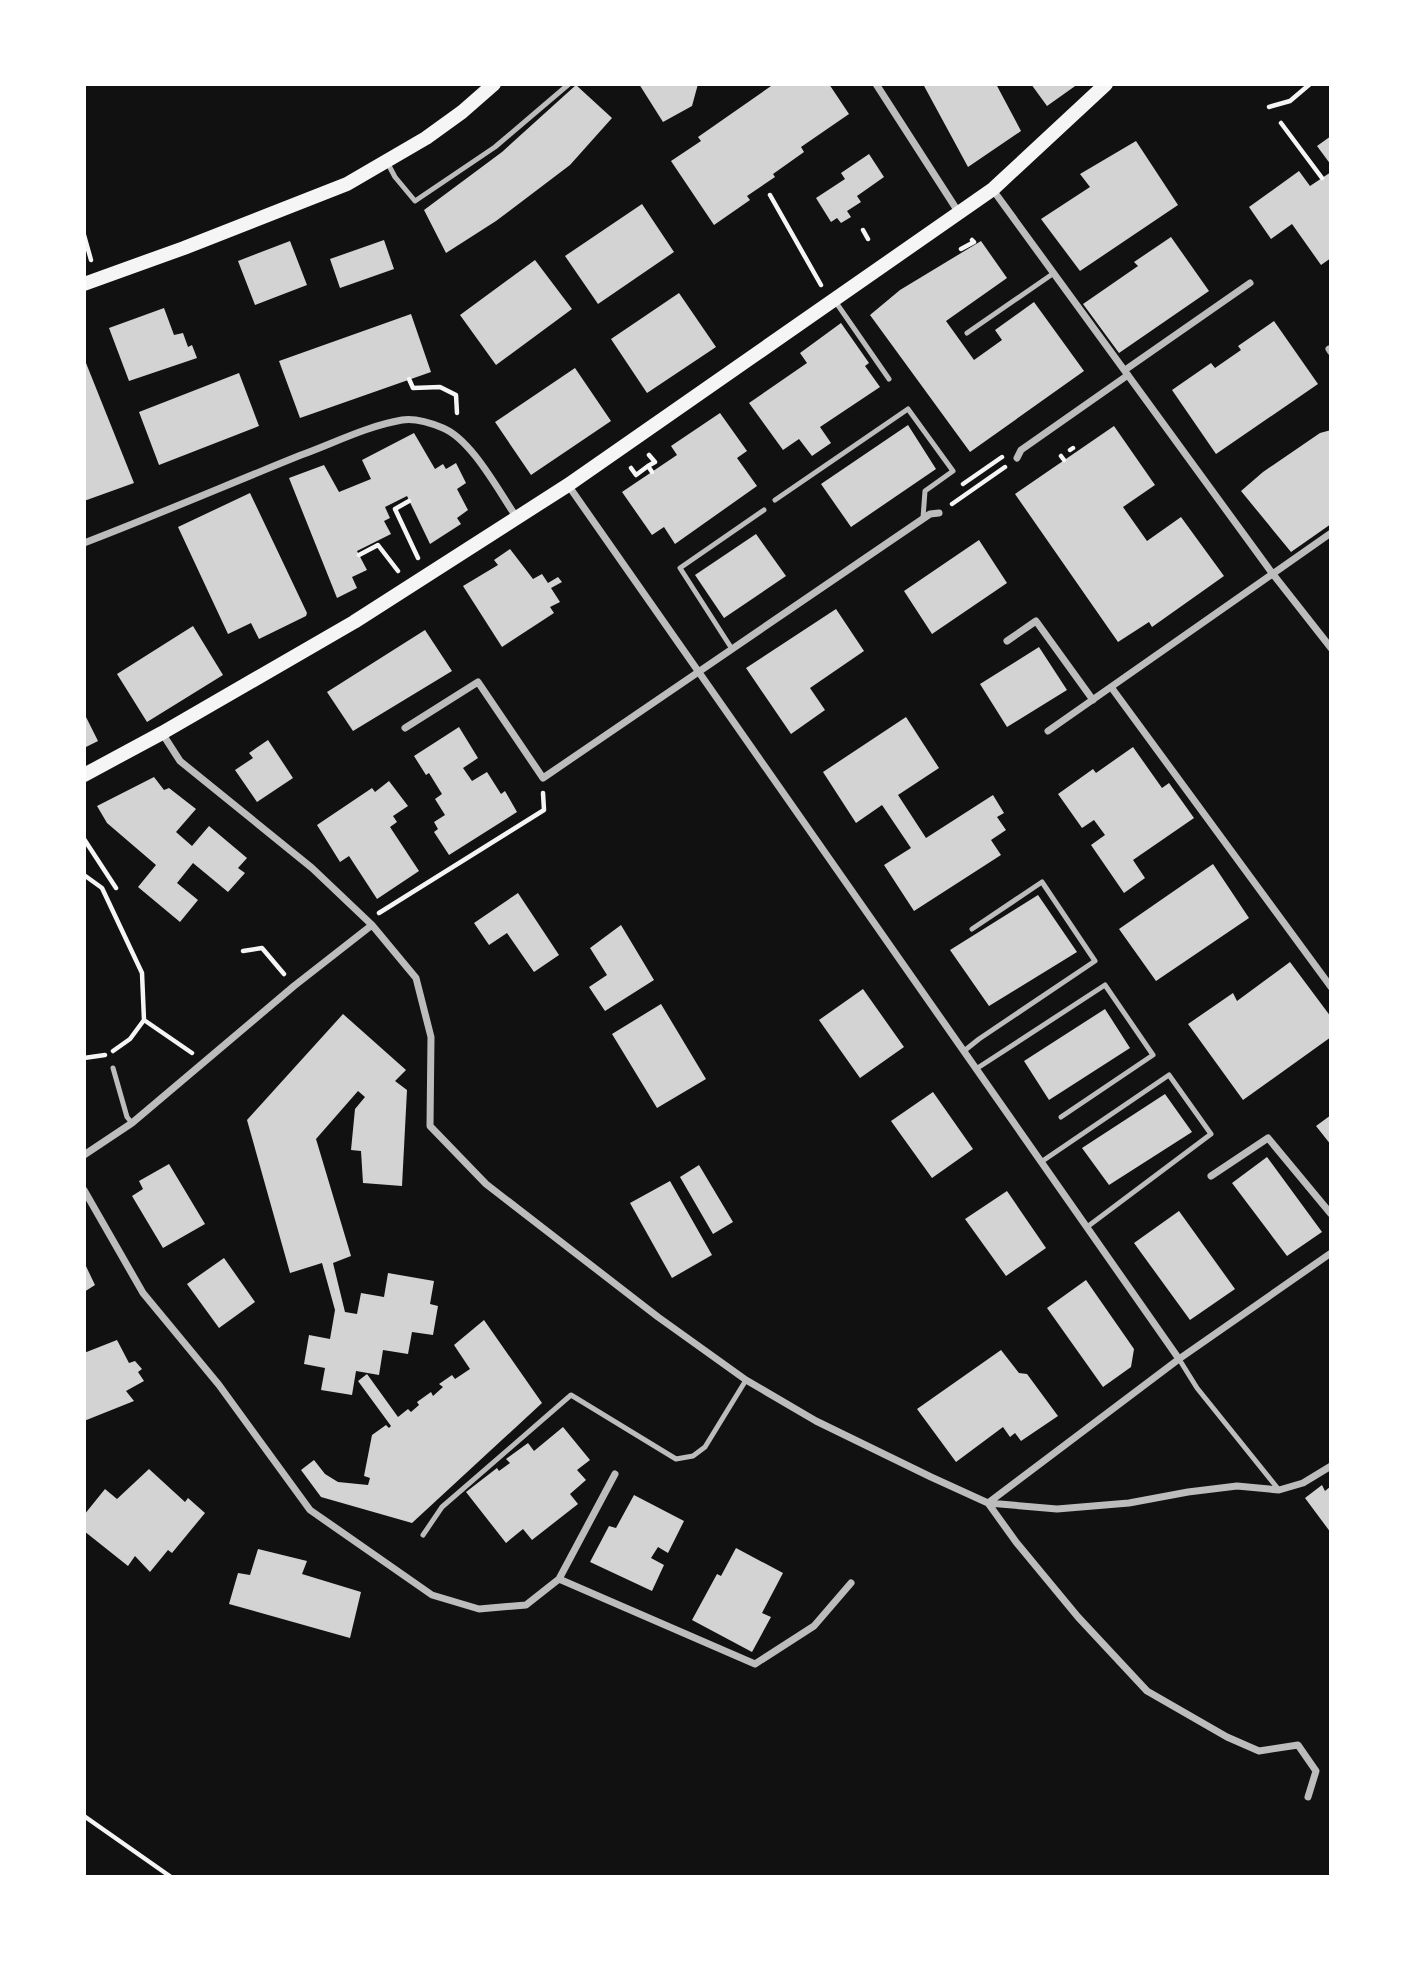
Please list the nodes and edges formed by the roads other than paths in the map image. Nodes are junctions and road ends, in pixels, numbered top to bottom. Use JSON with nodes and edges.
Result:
{"nodes":[{"id":1,"x":494,"y":84,"type":"edge"},
{"id":2,"x":569,"y":84,"type":"edge"},
{"id":3,"x":876,"y":84,"type":"edge"},
{"id":4,"x":1107,"y":84,"type":"edge"},
{"id":5,"x":387,"y":162,"type":"junction"},
{"id":6,"x":993,"y":189,"type":"junction"},
{"id":7,"x":959,"y":213,"type":"junction"},
{"id":8,"x":1054,"y":273,"type":"junction"},
{"id":9,"x":1250,"y":283,"type":"dead end"},
{"id":10,"x":84,"y":284,"type":"edge"},
{"id":11,"x":834,"y":299,"type":"junction"},
{"id":12,"x":967,"y":333,"type":"dead end"},
{"id":13,"x":1126,"y":372,"type":"junction"},
{"id":14,"x":889,"y":379,"type":"dead end"},
{"id":15,"x":1012,"y":451,"type":"road end"},
{"id":16,"x":568,"y":485,"type":"junction"},
{"id":17,"x":775,"y":500,"type":"dead end"},
{"id":18,"x":765,"y":510,"type":"dead end"},
{"id":19,"x":932,"y":513,"type":"joint"},
{"id":20,"x":517,"y":518,"type":"junction"},
{"id":21,"x":1331,"y":533,"type":"edge"},
{"id":22,"x":84,"y":543,"type":"edge"},
{"id":23,"x":1272,"y":573,"type":"junction"},
{"id":24,"x":1007,"y":641,"type":"dead end"},
{"id":25,"x":1331,"y":648,"type":"edge"},
{"id":26,"x":732,"y":649,"type":"junction"},
{"id":27,"x":698,"y":672,"type":"junction"},
{"id":28,"x":1111,"y":687,"type":"junction"},
{"id":29,"x":1093,"y":700,"type":"junction"},
{"id":30,"x":405,"y":728,"type":"dead end"},
{"id":31,"x":1048,"y":731,"type":"dead end"},
{"id":32,"x":162,"y":733,"type":"junction"},
{"id":33,"x":84,"y":775,"type":"edge"},
{"id":34,"x":370,"y":923,"type":"junction"},
{"id":35,"x":972,"y":929,"type":"dead end"},
{"id":36,"x":1331,"y":987,"type":"edge"},
{"id":37,"x":964,"y":1051,"type":"junction"},
{"id":38,"x":113,"y":1068,"type":"dead end"},
{"id":39,"x":976,"y":1069,"type":"junction"},
{"id":40,"x":1060,"y":1117,"type":"dead end"},
{"id":41,"x":132,"y":1123,"type":"junction"},
{"id":42,"x":84,"y":1155,"type":"edge"},
{"id":43,"x":1041,"y":1162,"type":"junction"},
{"id":44,"x":1212,"y":1176,"type":"dead end"},
{"id":45,"x":84,"y":1190,"type":"edge"},
{"id":46,"x":1331,"y":1214,"type":"edge"},
{"id":47,"x":1087,"y":1227,"type":"junction"},
{"id":48,"x":1331,"y":1253,"type":"edge"},
{"id":49,"x":1179,"y":1359,"type":"junction"},
{"id":50,"x":746,"y":1380,"type":"junction"},
{"id":51,"x":1331,"y":1466,"type":"edge"},
{"id":52,"x":615,"y":1474,"type":"dead end"},
{"id":53,"x":1279,"y":1490,"type":"junction"},
{"id":54,"x":988,"y":1503,"type":"junction"},
{"id":55,"x":423,"y":1535,"type":"dead end"},
{"id":56,"x":559,"y":1579,"type":"junction"},
{"id":57,"x":851,"y":1583,"type":"dead end"},
{"id":58,"x":1308,"y":1797,"type":"dead end"}],
"edges":[{"from":1,"to":5,"type":"main road"},
{"from":2,"to":5,"type":"lane"},
{"from":3,"to":7,"type":"street"},
{"from":4,"to":6,"type":"main road"},
{"from":5,"to":10,"type":"main road"},
{"from":6,"to":7,"type":"main road"},
{"from":6,"to":8,"type":"street"},
{"from":7,"to":11,"type":"main road"},
{"from":8,"to":12,"type":"lane"},
{"from":8,"to":13,"type":"street"},
{"from":9,"to":13,"type":"street"},
{"from":11,"to":14,"type":"lane"},
{"from":11,"to":16,"type":"main road"},
{"from":13,"to":15,"type":"street"},
{"from":13,"to":23,"type":"street"},
{"from":16,"to":20,"type":"main road"},
{"from":16,"to":27,"type":"street"},
{"from":17,"to":19,"type":"lane"},
{"from":18,"to":26,"type":"lane"},
{"from":19,"to":26,"type":"street"},
{"from":20,"to":22,"type":"street"},
{"from":20,"to":32,"type":"main road"},
{"from":21,"to":23,"type":"street"},
{"from":23,"to":25,"type":"street"},
{"from":23,"to":28,"type":"street"},
{"from":24,"to":29,"type":"street"},
{"from":26,"to":27,"type":"street"},
{"from":27,"to":30,"type":"street"},
{"from":27,"to":37,"type":"street"},
{"from":28,"to":29,"type":"street"},
{"from":28,"to":36,"type":"street"},
{"from":29,"to":31,"type":"street"},
{"from":32,"to":33,"type":"main road"},
{"from":32,"to":34,"type":"street"},
{"from":34,"to":41,"type":"street"},
{"from":34,"to":50,"type":"street"},
{"from":35,"to":37,"type":"lane"},
{"from":37,"to":39,"type":"street"},
{"from":38,"to":41,"type":"lane"},
{"from":39,"to":40,"type":"lane"},
{"from":39,"to":43,"type":"street"},
{"from":41,"to":42,"type":"street"},
{"from":43,"to":47,"type":"street"},
{"from":43,"to":47,"type":"lane"},
{"from":44,"to":46,"type":"street"},
{"from":45,"to":56,"type":"street"},
{"from":47,"to":49,"type":"street"},
{"from":48,"to":49,"type":"street"},
{"from":49,"to":53,"type":"lane"},
{"from":49,"to":54,"type":"street"},
{"from":50,"to":54,"type":"street"},
{"from":50,"to":55,"type":"lane"},
{"from":51,"to":53,"type":"street"},
{"from":52,"to":56,"type":"street"},
{"from":53,"to":54,"type":"street"},
{"from":54,"to":58,"type":"street"},
{"from":56,"to":57,"type":"street"}]}
